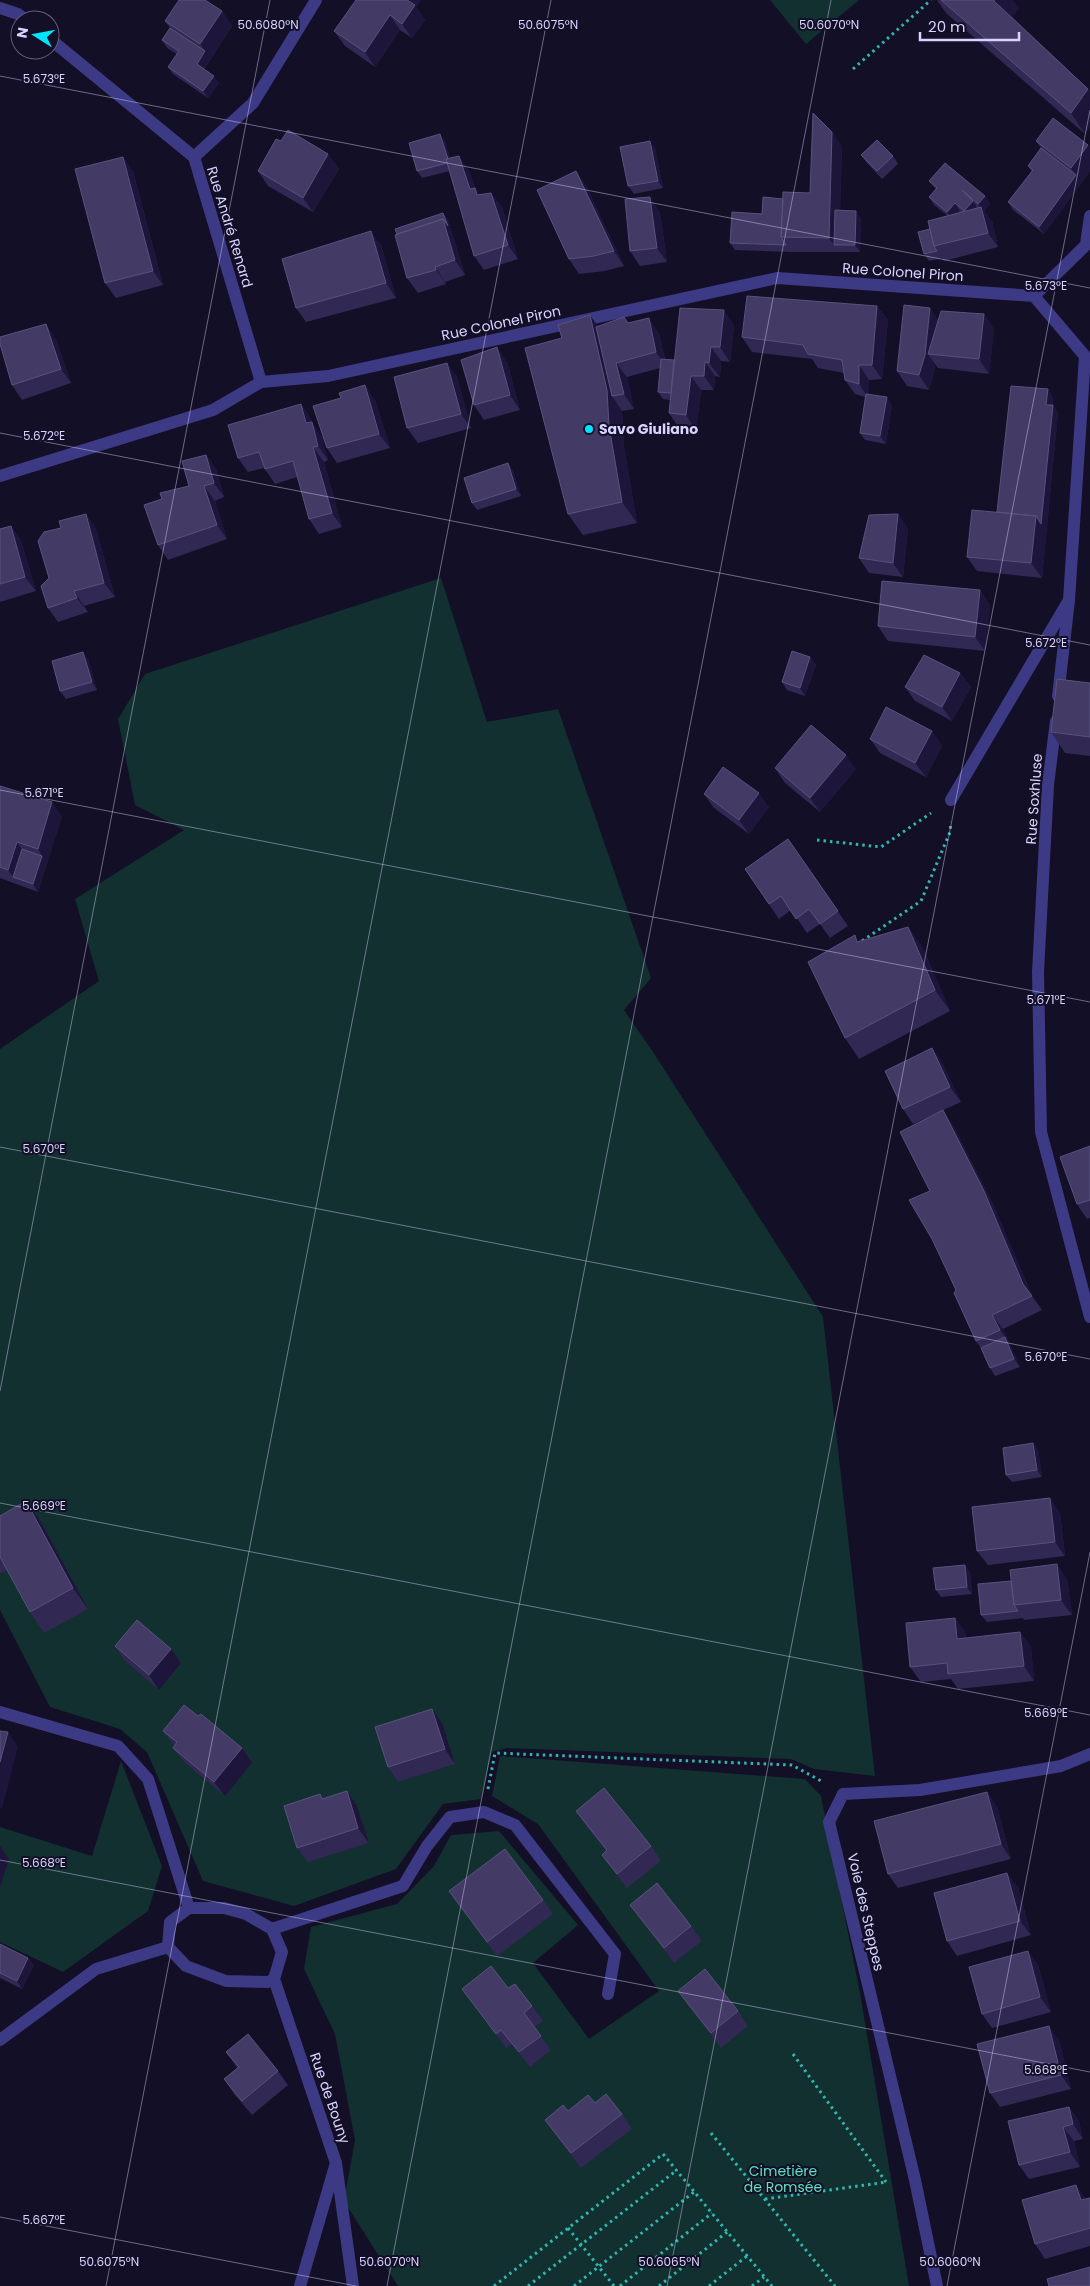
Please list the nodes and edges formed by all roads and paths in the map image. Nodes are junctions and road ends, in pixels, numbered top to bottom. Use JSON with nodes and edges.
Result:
{"nodes":[{"id":1,"x":316,"y":0,"type":"edge"},
{"id":2,"x":931,"y":0,"type":"edge"},
{"id":3,"x":60,"y":48,"type":"edge"},
{"id":4,"x":853,"y":68,"type":"dead end"},
{"id":5,"x":194,"y":157,"type":"junction"},
{"id":6,"x":1090,"y":216,"type":"edge"},
{"id":7,"x":1088,"y":242,"type":"edge"},
{"id":8,"x":1034,"y":296,"type":"junction"},
{"id":9,"x":261,"y":382,"type":"junction"},
{"id":10,"x":0,"y":476,"type":"edge"},
{"id":11,"x":1069,"y":600,"type":"junction"},
{"id":12,"x":951,"y":800,"type":"junction"},
{"id":13,"x":818,"y":840,"type":"dead end"},
{"id":14,"x":854,"y":947,"type":"edge"},
{"id":15,"x":1090,"y":1317,"type":"edge"},
{"id":16,"x":0,"y":1712,"type":"edge"},
{"id":17,"x":1090,"y":1754,"type":"edge"},
{"id":18,"x":843,"y":1794,"type":"junction"},
{"id":19,"x":484,"y":1812,"type":"junction"},
{"id":20,"x":189,"y":1908,"type":"junction"},
{"id":21,"x":272,"y":1929,"type":"junction"},
{"id":22,"x":168,"y":1947,"type":"junction"},
{"id":23,"x":274,"y":1979,"type":"junction"},
{"id":24,"x":608,"y":1994,"type":"dead end"},
{"id":25,"x":0,"y":2040,"type":"edge"},
{"id":26,"x":793,"y":2054,"type":"dead end"},
{"id":27,"x":711,"y":2133,"type":"dead end"},
{"id":28,"x":336,"y":2163,"type":"junction"},
{"id":29,"x":677,"y":2170,"type":"junction"},
{"id":30,"x":915,"y":2180,"type":"junction"},
{"id":31,"x":886,"y":2182,"type":"junction"},
{"id":32,"x":694,"y":2192,"type":"junction"},
{"id":33,"x":765,"y":2199,"type":"junction"},
{"id":34,"x":712,"y":2213,"type":"junction"},
{"id":35,"x":568,"y":2228,"type":"junction"},
{"id":36,"x":727,"y":2232,"type":"junction"},
{"id":37,"x":582,"y":2244,"type":"junction"},
{"id":38,"x":747,"y":2256,"type":"junction"},
{"id":39,"x":598,"y":2267,"type":"junction"},
{"id":40,"x":764,"y":2277,"type":"junction"},
{"id":41,"x":300,"y":2286,"type":"edge"},
{"id":42,"x":353,"y":2286,"type":"edge"},
{"id":43,"x":494,"y":2286,"type":"edge"},
{"id":44,"x":528,"y":2286,"type":"edge"},
{"id":45,"x":574,"y":2286,"type":"edge"},
{"id":46,"x":614,"y":2286,"type":"edge"},
{"id":47,"x":620,"y":2286,"type":"edge"},
{"id":48,"x":659,"y":2286,"type":"edge"},
{"id":49,"x":709,"y":2286,"type":"edge"},
{"id":50,"x":752,"y":2286,"type":"edge"},
{"id":51,"x":772,"y":2286,"type":"edge"},
{"id":52,"x":835,"y":2286,"type":"edge"},
{"id":53,"x":937,"y":2286,"type":"edge"}],
"edges":[{"from":1,"to":5,"type":"street","name":"Rue André Renard"},
{"from":2,"to":4,"type":"path"},
{"from":3,"to":5,"type":"street"},
{"from":5,"to":9,"type":"street","name":"Rue André Renard"},
{"from":6,"to":7,"type":"street"},
{"from":7,"to":8,"type":"street"},
{"from":8,"to":9,"type":"street","name":"Rue Colonel Piron"},
{"from":8,"to":11,"type":"street","name":"Rue Soxhluse"},
{"from":9,"to":10,"type":"street","name":"Rue Colonel Piron"},
{"from":11,"to":12,"type":"street"},
{"from":11,"to":15,"type":"street","name":"Rue Soxhluse"},
{"from":12,"to":13,"type":"path"},
{"from":12,"to":14,"type":"path"},
{"from":16,"to":20,"type":"street"},
{"from":17,"to":18,"type":"street"},
{"from":18,"to":19,"type":"path"},
{"from":18,"to":30,"type":"street","name":"Voie des Steppes"},
{"from":19,"to":21,"type":"street"},
{"from":19,"to":24,"type":"street"},
{"from":20,"to":21,"type":"street"},
{"from":20,"to":22,"type":"street"},
{"from":21,"to":23,"type":"street"},
{"from":22,"to":23,"type":"street"},
{"from":22,"to":25,"type":"street"},
{"from":23,"to":28,"type":"street","name":"Rue de Bouny"},
{"from":26,"to":31,"type":"path"},
{"from":27,"to":33,"type":"path"},
{"from":28,"to":41,"type":"street","name":"Rue de Bouny"},
{"from":28,"to":42,"type":"street"},
{"from":29,"to":32,"type":"path"},
{"from":29,"to":35,"type":"path"},
{"from":29,"to":37,"type":"path"},
{"from":30,"to":31,"type":"path"},
{"from":30,"to":53,"type":"street","name":"Voie des Steppes"},
{"from":31,"to":33,"type":"path"},
{"from":32,"to":34,"type":"path"},
{"from":32,"to":39,"type":"path"},
{"from":33,"to":52,"type":"path"},
{"from":34,"to":36,"type":"path"},
{"from":34,"to":47,"type":"path"},
{"from":35,"to":37,"type":"path"},
{"from":35,"to":43,"type":"path"},
{"from":36,"to":38,"type":"path"},
{"from":36,"to":48,"type":"path"},
{"from":37,"to":39,"type":"path"},
{"from":37,"to":44,"type":"path"},
{"from":38,"to":40,"type":"path"},
{"from":38,"to":49,"type":"path"},
{"from":39,"to":45,"type":"path"},
{"from":39,"to":46,"type":"path"},
{"from":40,"to":50,"type":"path"},
{"from":40,"to":51,"type":"path"}]}
